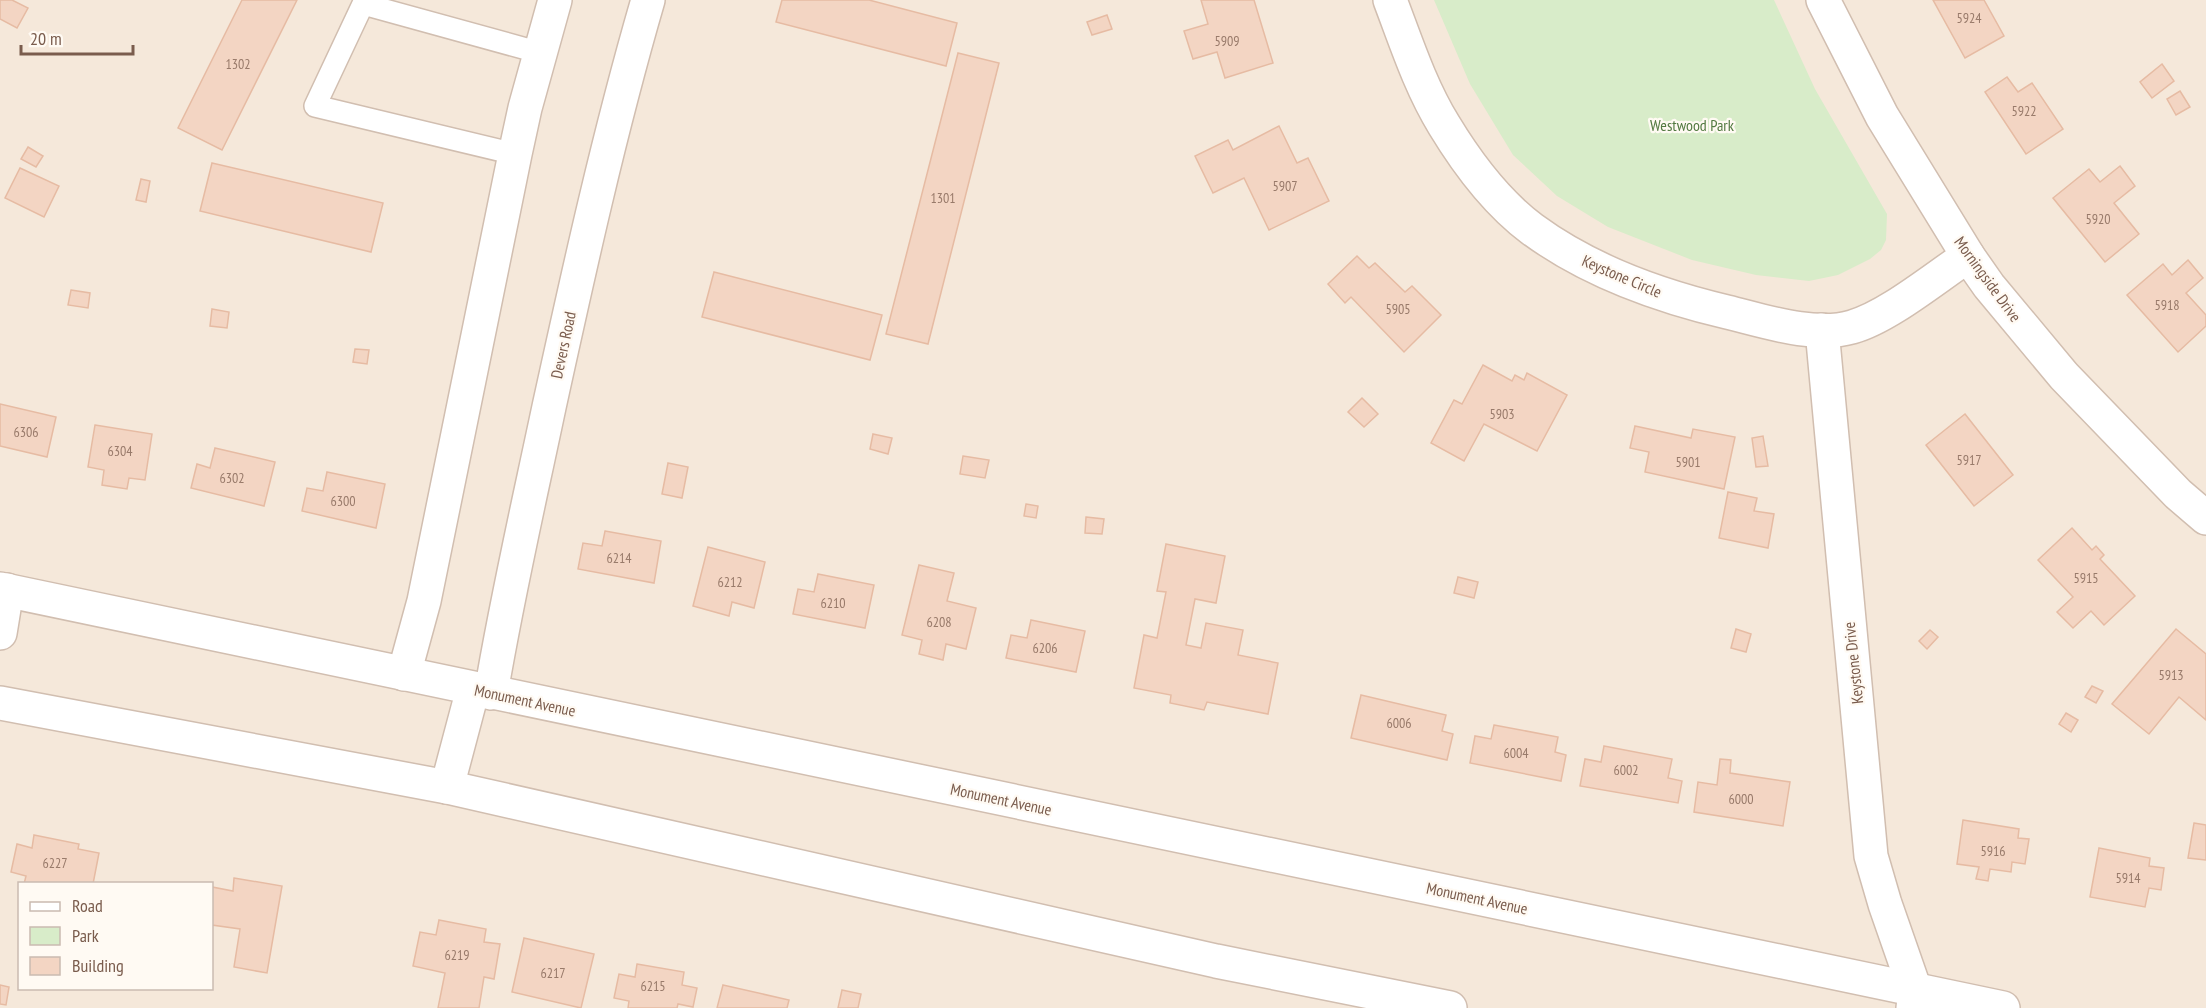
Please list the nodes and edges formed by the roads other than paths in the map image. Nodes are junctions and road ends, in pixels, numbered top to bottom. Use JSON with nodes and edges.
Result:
{"nodes":[{"id":1,"x":555,"y":0,"type":"edge"},
{"id":2,"x":648,"y":0,"type":"edge"},
{"id":3,"x":1390,"y":0,"type":"edge"},
{"id":4,"x":1823,"y":0,"type":"edge"},
{"id":5,"x":541,"y":53,"type":"junction"},
{"id":6,"x":515,"y":154,"type":"junction"},
{"id":7,"x":1968,"y":256,"type":"junction"},
{"id":8,"x":1822,"y":330,"type":"junction"},
{"id":9,"x":2206,"y":518,"type":"edge"},
{"id":10,"x":4,"y":590,"type":"edge"},
{"id":11,"x":0,"y":633,"type":"edge"},
{"id":12,"x":404,"y":674,"type":"junction"},
{"id":13,"x":482,"y":691,"type":"junction"},
{"id":14,"x":0,"y":703,"type":"edge"},
{"id":15,"x":447,"y":787,"type":"junction"},
{"id":16,"x":1914,"y":999,"type":"edge"},
{"id":17,"x":1450,"y":1008,"type":"edge"},
{"id":18,"x":2003,"y":1008,"type":"edge"}],
"edges":[{"from":1,"to":5,"type":"street"},
{"from":2,"to":13,"type":"street","name":"Devers Road"},
{"from":3,"to":8,"type":"street","name":"Keystone Circle"},
{"from":4,"to":7,"type":"street","name":"Morningside Drive"},
{"from":5,"to":6,"type":"street"},
{"from":5,"to":6,"type":"lane"},
{"from":6,"to":12,"type":"street"},
{"from":7,"to":8,"type":"street","name":"Keystone Circle"},
{"from":7,"to":9,"type":"street","name":"Morningside Drive"},
{"from":8,"to":16,"type":"street","name":"Keystone Drive"},
{"from":10,"to":11,"type":"street"},
{"from":10,"to":12,"type":"street","name":"Monument Avenue"},
{"from":12,"to":13,"type":"street","name":"Monument Avenue"},
{"from":13,"to":15,"type":"street","name":"Devers Road"},
{"from":13,"to":16,"type":"street","name":"Monument Avenue"},
{"from":14,"to":15,"type":"street"},
{"from":15,"to":17,"type":"street"},
{"from":16,"to":18,"type":"street","name":"Monument Avenue"}]}
